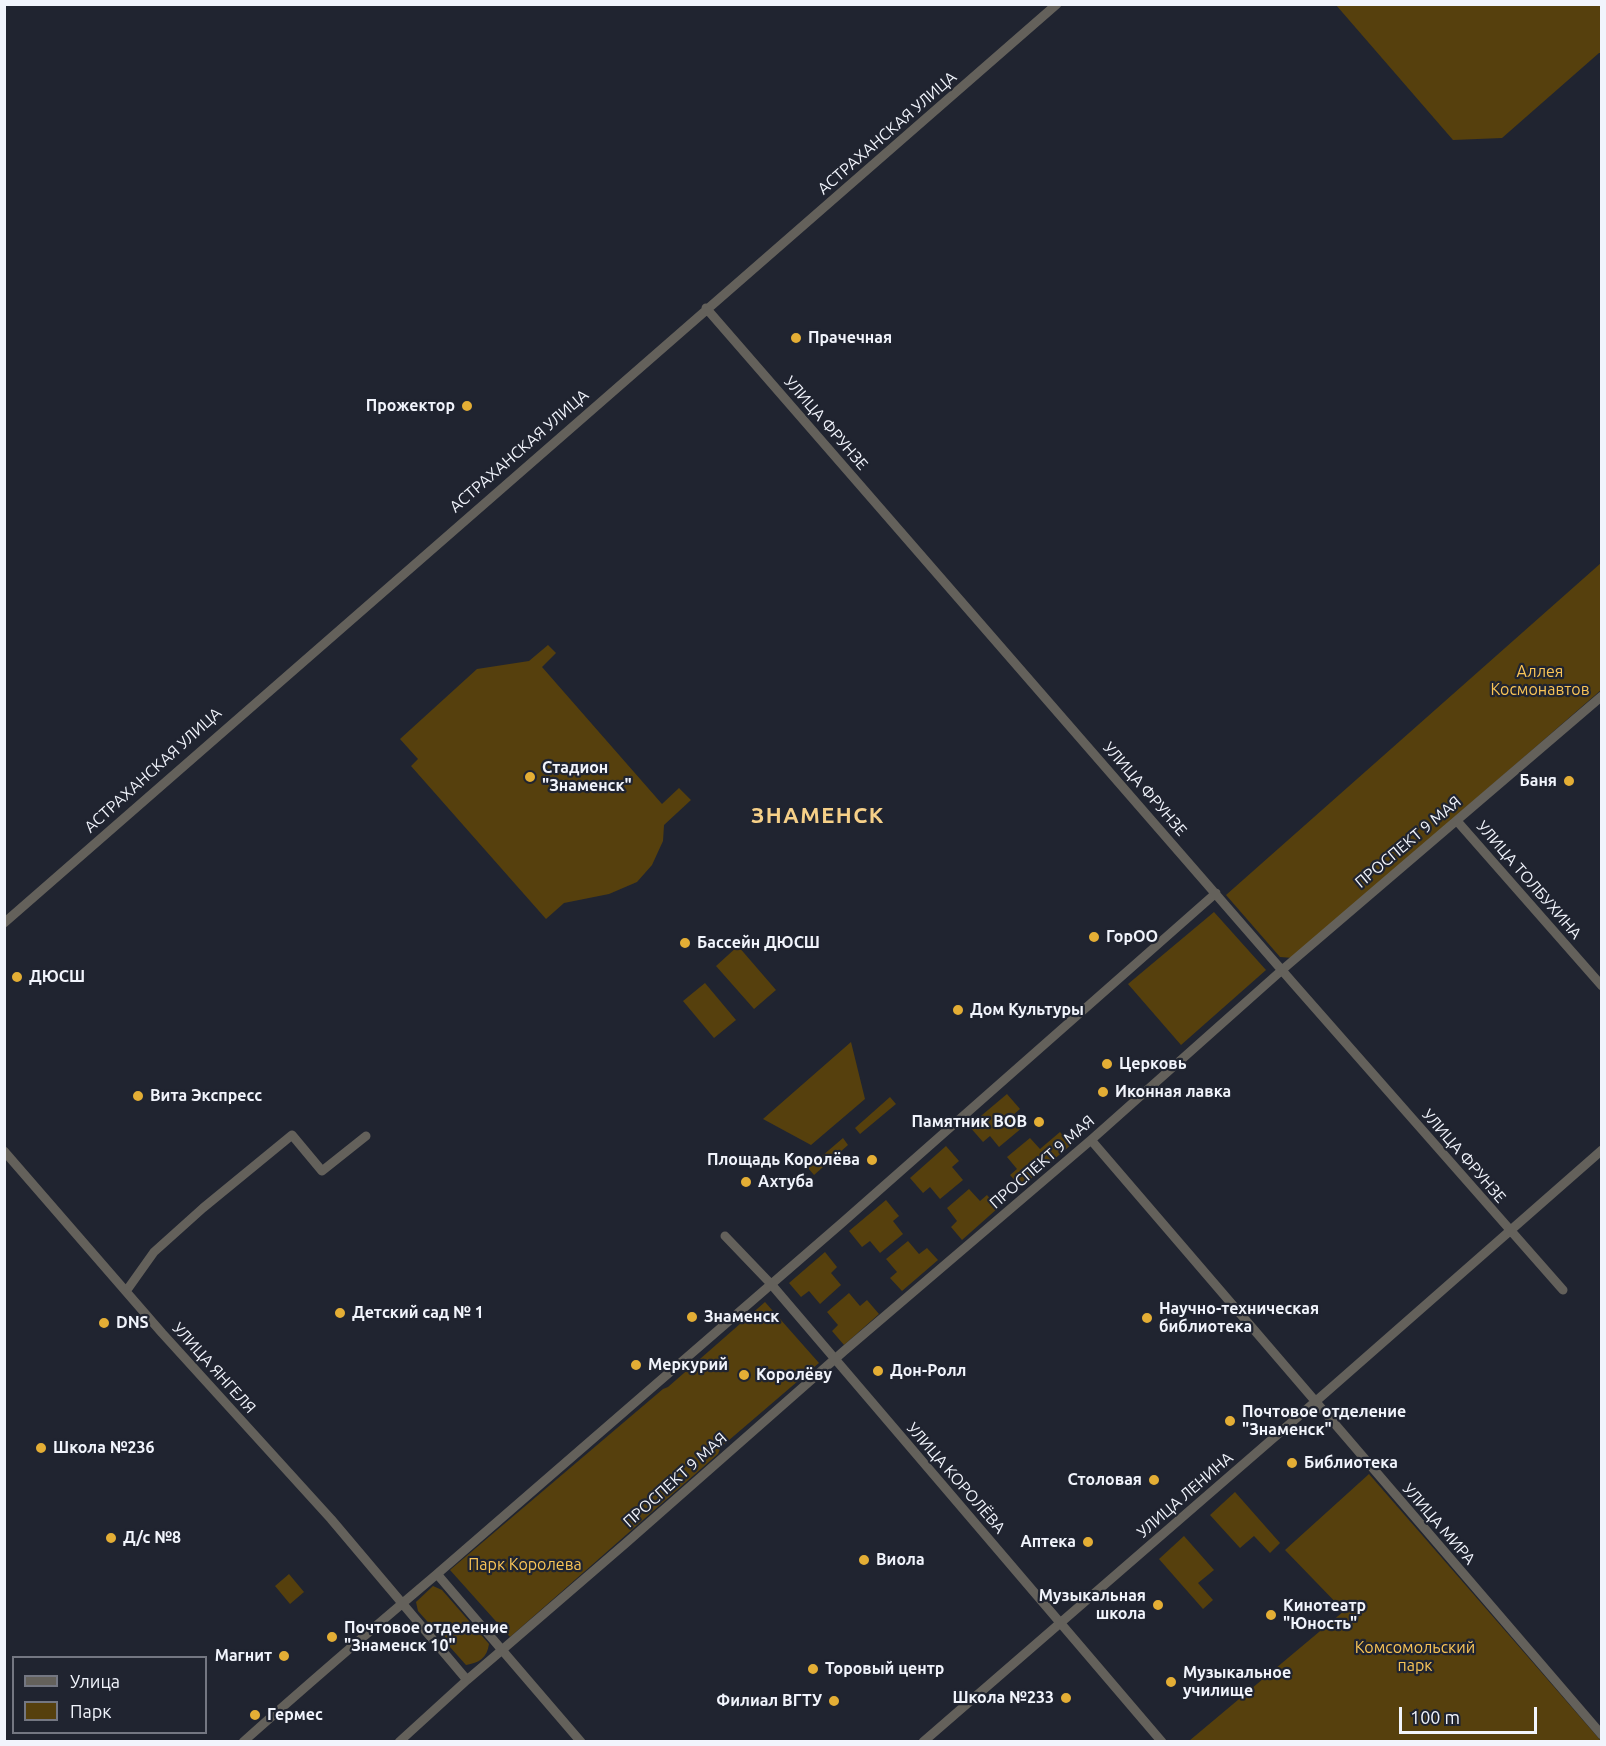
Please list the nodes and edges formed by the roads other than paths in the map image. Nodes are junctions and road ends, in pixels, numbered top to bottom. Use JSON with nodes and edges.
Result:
{"nodes":[{"id":1,"x":1057,"y":4,"type":"edge"},
{"id":2,"x":706,"y":308,"type":"junction"},
{"id":3,"x":1602,"y":696,"type":"edge"},
{"id":4,"x":1457,"y":821,"type":"junction"},
{"id":5,"x":1216,"y":893,"type":"junction"},
{"id":6,"x":4,"y":923,"type":"edge"},
{"id":7,"x":1282,"y":970,"type":"junction"},
{"id":8,"x":1602,"y":986,"type":"edge"},
{"id":9,"x":366,"y":1136,"type":"dead end"},
{"id":10,"x":1091,"y":1140,"type":"junction"},
{"id":11,"x":1602,"y":1150,"type":"edge"},
{"id":12,"x":4,"y":1151,"type":"edge"},
{"id":13,"x":1510,"y":1231,"type":"junction"},
{"id":14,"x":725,"y":1236,"type":"dead end"},
{"id":15,"x":771,"y":1284,"type":"junction"},
{"id":16,"x":127,"y":1290,"type":"junction"},
{"id":17,"x":1563,"y":1290,"type":"dead end"},
{"id":18,"x":835,"y":1359,"type":"junction"},
{"id":19,"x":1315,"y":1402,"type":"junction"},
{"id":20,"x":438,"y":1574,"type":"junction"},
{"id":21,"x":402,"y":1604,"type":"junction"},
{"id":22,"x":1060,"y":1621,"type":"junction"},
{"id":23,"x":502,"y":1650,"type":"junction"},
{"id":24,"x":467,"y":1680,"type":"junction"},
{"id":25,"x":1602,"y":1735,"type":"edge"},
{"id":26,"x":243,"y":1742,"type":"edge"},
{"id":27,"x":399,"y":1742,"type":"edge"},
{"id":28,"x":581,"y":1742,"type":"edge"},
{"id":29,"x":923,"y":1742,"type":"edge"},
{"id":30,"x":1162,"y":1742,"type":"edge"}],
"edges":[{"from":1,"to":2,"type":"street","name":"АСТРАХАНСКАЯ УЛИЦА"},
{"from":2,"to":5,"type":"street","name":"УЛИЦА ФРУНЗЕ"},
{"from":2,"to":6,"type":"street","name":"АСТРАХАНСКАЯ УЛИЦА"},
{"from":3,"to":4,"type":"street","name":"ПРОСПЕКТ 9 МАЯ"},
{"from":4,"to":7,"type":"street","name":"ПРОСПЕКТ 9 МАЯ"},
{"from":4,"to":8,"type":"street","name":"УЛИЦА ТОЛБУХИНА"},
{"from":5,"to":7,"type":"street","name":"УЛИЦА ФРУНЗЕ"},
{"from":5,"to":15,"type":"street"},
{"from":7,"to":10,"type":"street","name":"ПРОСПЕКТ 9 МАЯ"},
{"from":7,"to":13,"type":"street","name":"УЛИЦА ФРУНЗЕ"},
{"from":9,"to":16,"type":"street"},
{"from":10,"to":18,"type":"street","name":"ПРОСПЕКТ 9 МАЯ"},
{"from":10,"to":19,"type":"street","name":"УЛИЦА МИРА"},
{"from":11,"to":13,"type":"street","name":"УЛИЦА ЛЕНИНА"},
{"from":12,"to":16,"type":"street","name":"УЛИЦА ЯНГЕЛЯ"},
{"from":13,"to":17,"type":"street","name":"УЛИЦА ФРУНЗЕ"},
{"from":13,"to":19,"type":"street","name":"УЛИЦА ЛЕНИНА"},
{"from":14,"to":15,"type":"street","name":"УЛИЦА КОРОЛЁВА"},
{"from":15,"to":18,"type":"street","name":"УЛИЦА КОРОЛЁВА"},
{"from":15,"to":20,"type":"street"},
{"from":16,"to":21,"type":"street","name":"УЛИЦА ЯНГЕЛЯ"},
{"from":18,"to":22,"type":"street","name":"УЛИЦА КОРОЛЁВА"},
{"from":18,"to":23,"type":"street","name":"ПРОСПЕКТ 9 МАЯ"},
{"from":19,"to":22,"type":"street","name":"УЛИЦА ЛЕНИНА"},
{"from":19,"to":25,"type":"street","name":"УЛИЦА МИРА"},
{"from":20,"to":21,"type":"street"},
{"from":20,"to":23,"type":"street"},
{"from":21,"to":24,"type":"street","name":"УЛИЦА ЯНГЕЛЯ"},
{"from":21,"to":26,"type":"street"},
{"from":22,"to":29,"type":"street","name":"УЛИЦА ЛЕНИНА"},
{"from":22,"to":30,"type":"street","name":"УЛИЦА КОРОЛЁВА"},
{"from":23,"to":24,"type":"street","name":"ПРОСПЕКТ 9 МАЯ"},
{"from":23,"to":28,"type":"street"},
{"from":24,"to":27,"type":"street"}]}
